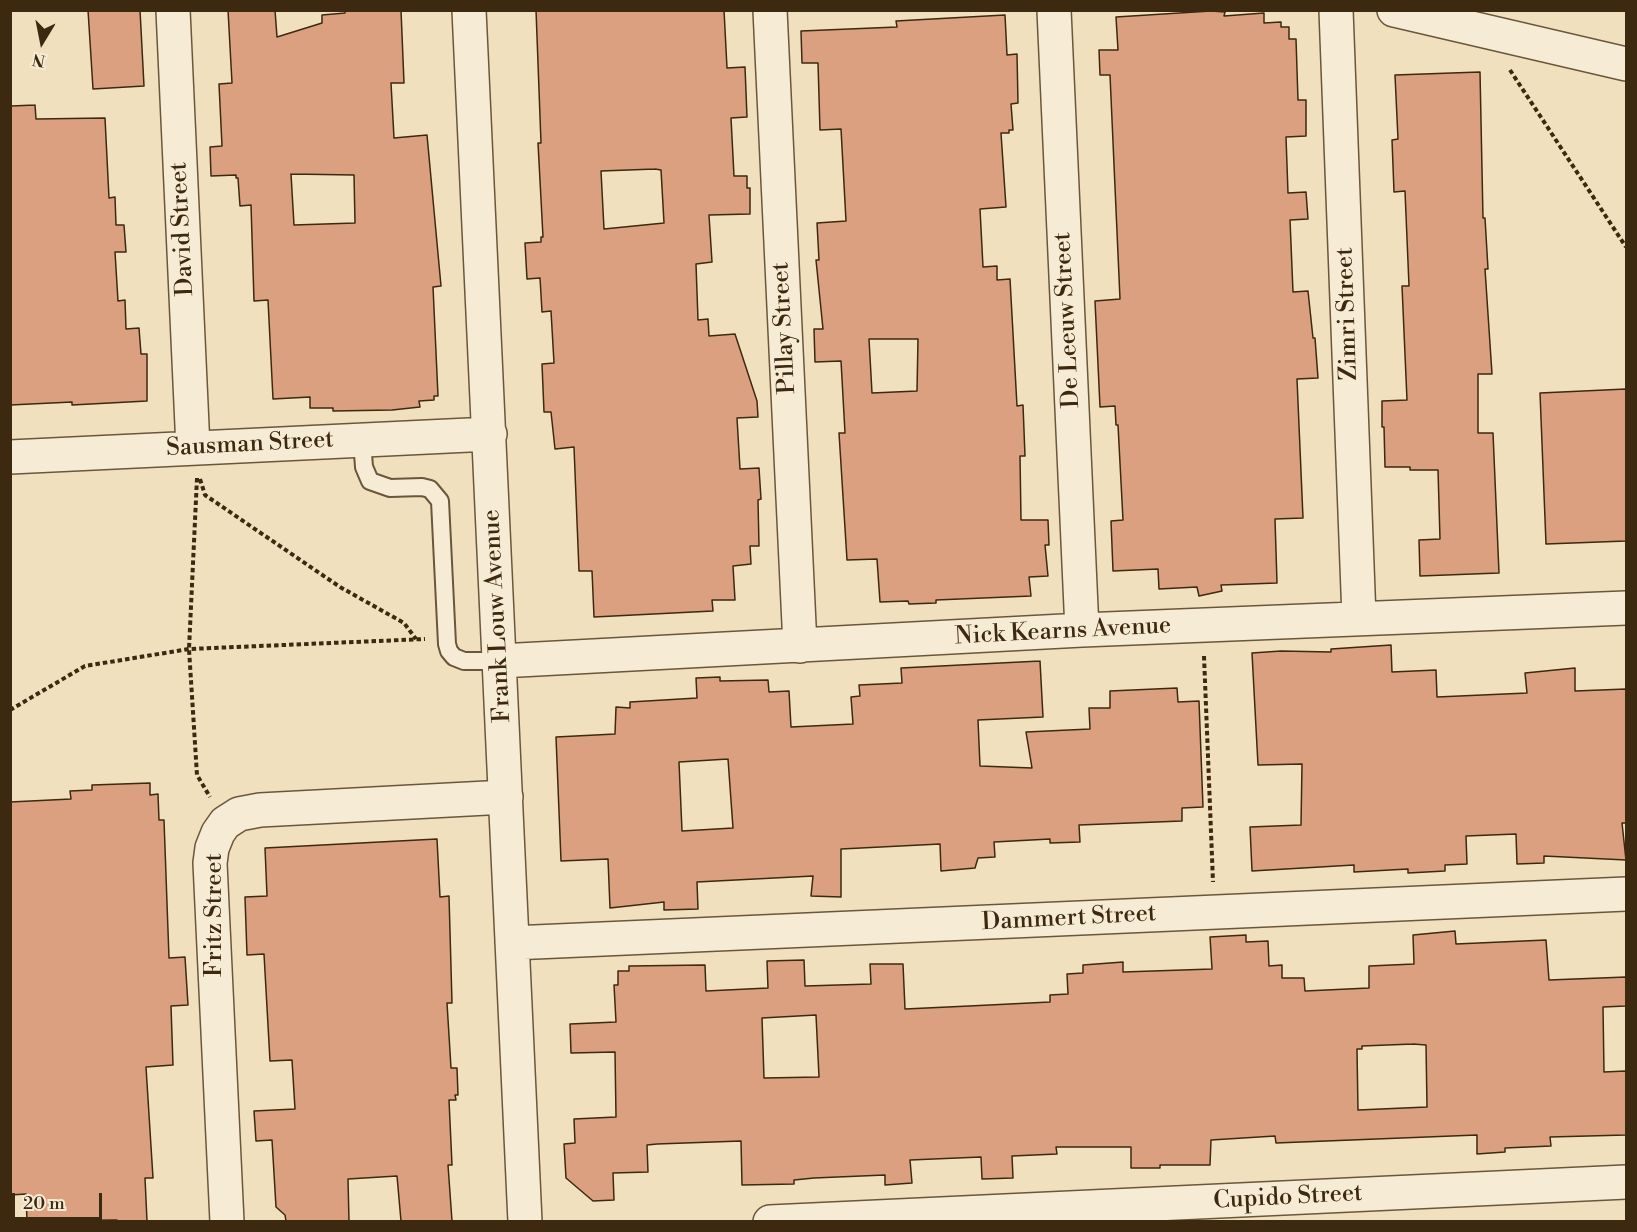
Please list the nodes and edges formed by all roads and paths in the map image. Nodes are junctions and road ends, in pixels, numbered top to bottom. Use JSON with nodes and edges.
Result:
{"nodes":[{"id":1,"x":174,"y":10,"type":"edge"},
{"id":2,"x":469,"y":10,"type":"edge"},
{"id":3,"x":770,"y":10,"type":"edge"},
{"id":4,"x":1054,"y":10,"type":"edge"},
{"id":5,"x":1336,"y":10,"type":"edge"},
{"id":6,"x":1394,"y":10,"type":"edge"},
{"id":7,"x":1485,"y":32,"type":"junction"},
{"id":8,"x":1626,"y":64,"type":"edge"},
{"id":9,"x":1626,"y":247,"type":"edge"},
{"id":10,"x":490,"y":434,"type":"junction"},
{"id":11,"x":362,"y":440,"type":"junction"},
{"id":12,"x":193,"y":448,"type":"junction"},
{"id":13,"x":10,"y":457,"type":"edge"},
{"id":14,"x":1626,"y":608,"type":"edge"},
{"id":15,"x":1359,"y":618,"type":"junction"},
{"id":16,"x":1203,"y":625,"type":"junction"},
{"id":17,"x":1082,"y":630,"type":"junction"},
{"id":18,"x":446,"y":638,"type":"junction"},
{"id":19,"x":416,"y":639,"type":"junction"},
{"id":20,"x":800,"y":646,"type":"junction"},
{"id":21,"x":189,"y":649,"type":"junction"},
{"id":22,"x":500,"y":662,"type":"junction"},
{"id":23,"x":10,"y":710,"type":"edge"},
{"id":24,"x":506,"y":797,"type":"junction"},
{"id":25,"x":225,"y":823,"type":"junction"},
{"id":26,"x":1626,"y":894,"type":"edge"},
{"id":27,"x":1215,"y":913,"type":"junction"},
{"id":28,"x":512,"y":944,"type":"junction"},
{"id":29,"x":1626,"y":1182,"type":"edge"},
{"id":30,"x":228,"y":1221,"type":"edge"},
{"id":31,"x":525,"y":1221,"type":"edge"},
{"id":32,"x":770,"y":1221,"type":"edge"}],
"edges":[{"from":1,"to":12,"type":"street","name":"David Street"},
{"from":2,"to":10,"type":"street","name":"Frank Louw Avenue"},
{"from":3,"to":20,"type":"street","name":"Pillay Street"},
{"from":4,"to":17,"type":"street","name":"De Leeuw Street"},
{"from":5,"to":15,"type":"street","name":"Zimri Street"},
{"from":6,"to":7,"type":"street"},
{"from":7,"to":8,"type":"street"},
{"from":7,"to":9,"type":"path"},
{"from":10,"to":11,"type":"street","name":"Sausman Street"},
{"from":10,"to":22,"type":"street","name":"Frank Louw Avenue"},
{"from":11,"to":12,"type":"street","name":"Sausman Street"},
{"from":11,"to":18,"type":"lane"},
{"from":12,"to":13,"type":"street","name":"Sausman Street"},
{"from":14,"to":15,"type":"street","name":"Nick Kearns Avenue"},
{"from":15,"to":16,"type":"street","name":"Nick Kearns Avenue"},
{"from":16,"to":17,"type":"street","name":"Nick Kearns Avenue"},
{"from":16,"to":27,"type":"path"},
{"from":17,"to":20,"type":"street","name":"Nick Kearns Avenue"},
{"from":18,"to":19,"type":"path"},
{"from":18,"to":22,"type":"lane"},
{"from":19,"to":21,"type":"path"},
{"from":19,"to":21,"type":"path"},
{"from":20,"to":22,"type":"street","name":"Nick Kearns Avenue"},
{"from":21,"to":23,"type":"path"},
{"from":21,"to":25,"type":"path"},
{"from":22,"to":24,"type":"street","name":"Frank Louw Avenue"},
{"from":24,"to":25,"type":"street","name":"Fritz Street"},
{"from":24,"to":28,"type":"street","name":"Frank Louw Avenue"},
{"from":25,"to":30,"type":"street","name":"Fritz Street"},
{"from":26,"to":27,"type":"street","name":"Dammert Street"},
{"from":27,"to":28,"type":"street","name":"Dammert Street"},
{"from":28,"to":31,"type":"street","name":"Frank Louw Avenue"},
{"from":29,"to":32,"type":"street","name":"Cupido Street"}]}
